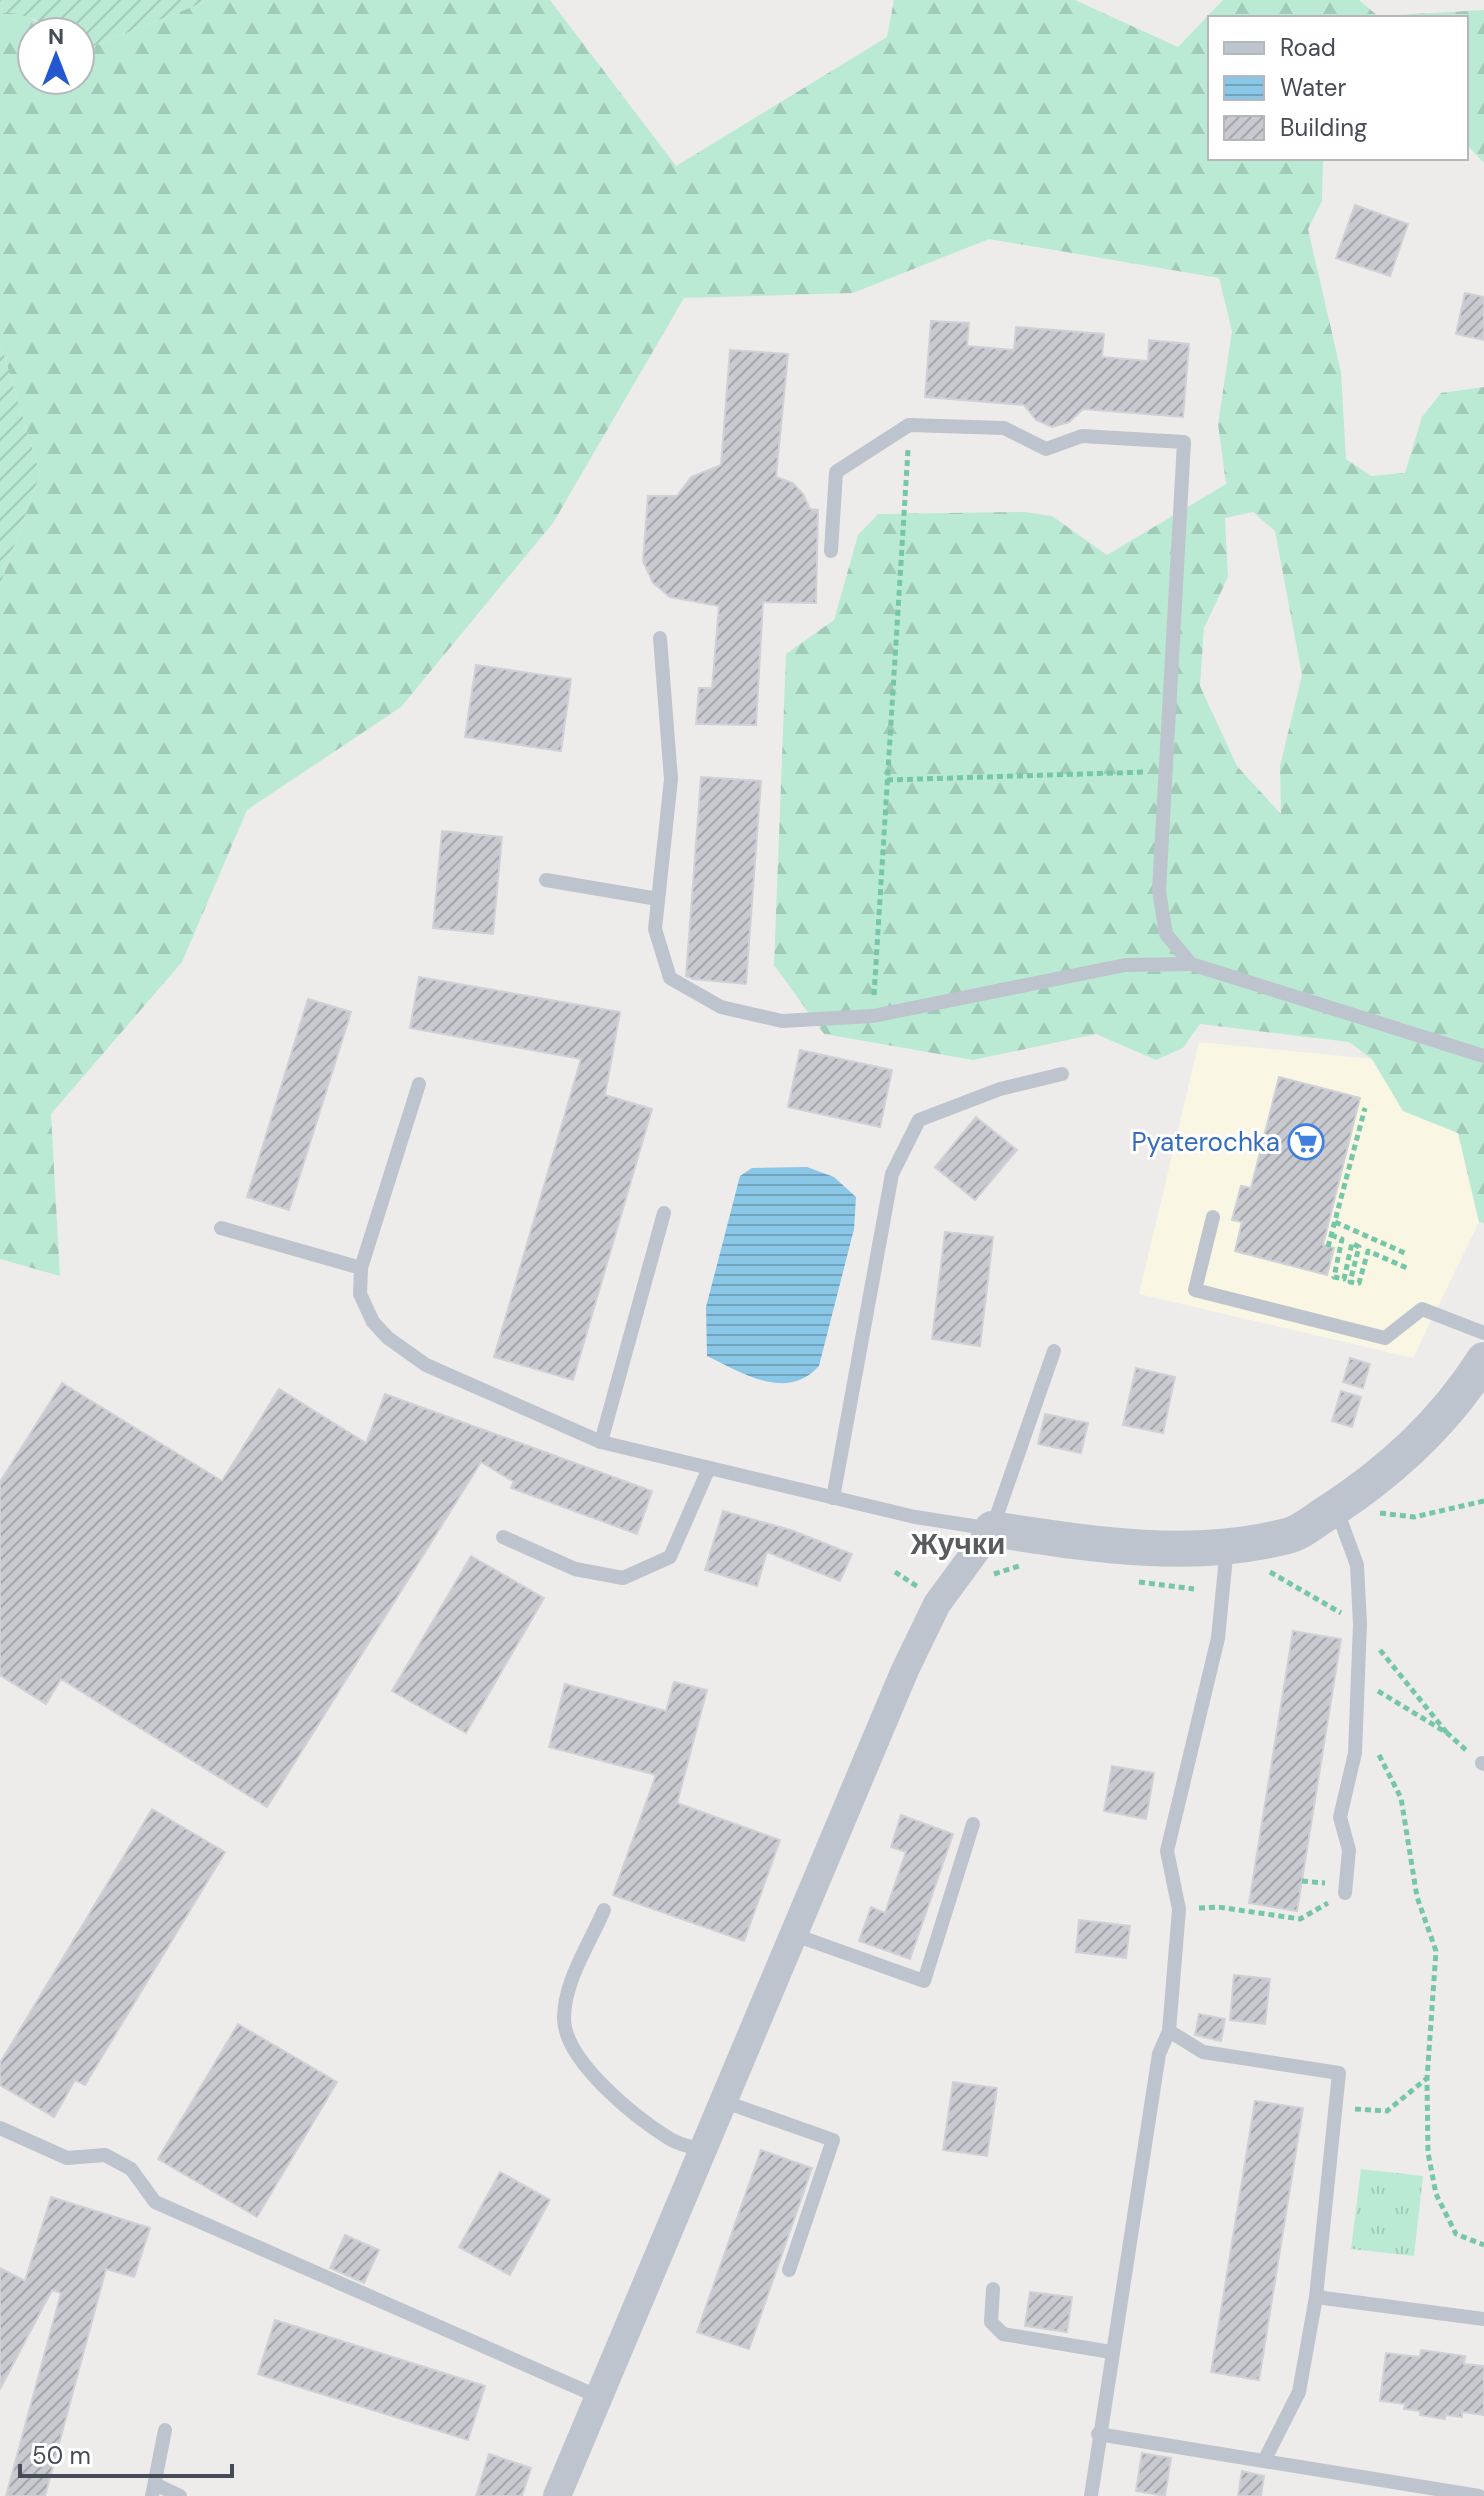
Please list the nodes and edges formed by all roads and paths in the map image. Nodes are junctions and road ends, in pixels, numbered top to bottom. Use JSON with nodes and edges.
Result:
{"nodes":[{"id":1,"x":909,"y":425,"type":"junction"},
{"id":2,"x":831,"y":551,"type":"dead end"},
{"id":3,"x":660,"y":638,"type":"dead end"},
{"id":4,"x":1166,"y":772,"type":"junction"},
{"id":5,"x":887,"y":780,"type":"junction"},
{"id":6,"x":546,"y":880,"type":"dead end"},
{"id":7,"x":658,"y":899,"type":"junction"},
{"id":8,"x":1191,"y":964,"type":"junction"},
{"id":9,"x":873,"y":1016,"type":"junction"},
{"id":10,"x":1484,"y":1056,"type":"edge"},
{"id":11,"x":1062,"y":1074,"type":"dead end"},
{"id":12,"x":419,"y":1084,"type":"dead end"},
{"id":13,"x":1365,"y":1108,"type":"dead end"},
{"id":14,"x":664,"y":1213,"type":"dead end"},
{"id":15,"x":1213,"y":1217,"type":"dead end"},
{"id":16,"x":1335,"y":1222,"type":"junction"},
{"id":17,"x":221,"y":1228,"type":"dead end"},
{"id":18,"x":1331,"y":1235,"type":"junction"},
{"id":19,"x":1328,"y":1247,"type":"dead end"},
{"id":20,"x":1407,"y":1254,"type":"dead end"},
{"id":21,"x":361,"y":1268,"type":"junction"},
{"id":22,"x":1407,"y":1268,"type":"dead end"},
{"id":23,"x":1484,"y":1333,"type":"edge"},
{"id":24,"x":1054,"y":1351,"type":"dead end"},
{"id":25,"x":1484,"y":1360,"type":"edge"},
{"id":26,"x":601,"y":1442,"type":"junction"},
{"id":27,"x":709,"y":1468,"type":"junction"},
{"id":28,"x":833,"y":1498,"type":"junction"},
{"id":29,"x":1484,"y":1501,"type":"edge"},
{"id":30,"x":1335,"y":1507,"type":"junction"},
{"id":31,"x":992,"y":1529,"type":"junction"},
{"id":32,"x":503,"y":1537,"type":"dead end"},
{"id":33,"x":1227,"y":1547,"type":"junction"},
{"id":34,"x":1036,"y":1568,"type":"dead end"},
{"id":35,"x":988,"y":1579,"type":"dead end"},
{"id":36,"x":1131,"y":1581,"type":"dead end"},
{"id":37,"x":1194,"y":1589,"type":"dead end"},
{"id":38,"x":1360,"y":1677,"type":"junction"},
{"id":39,"x":1379,"y":1755,"type":"dead end"},
{"id":40,"x":1483,"y":1764,"type":"edge"},
{"id":41,"x":973,"y":1824,"type":"dead end"},
{"id":42,"x":1345,"y":1893,"type":"joint"},
{"id":43,"x":1179,"y":1909,"type":"junction"},
{"id":44,"x":604,"y":1910,"type":"dead end"},
{"id":45,"x":795,"y":1935,"type":"junction"},
{"id":46,"x":1169,"y":2031,"type":"junction"},
{"id":47,"x":1427,"y":2079,"type":"junction"},
{"id":48,"x":725,"y":2102,"type":"junction"},
{"id":49,"x":1336,"y":2108,"type":"junction"},
{"id":50,"x":0,"y":2128,"type":"edge"},
{"id":51,"x":705,"y":2151,"type":"junction"},
{"id":52,"x":1484,"y":2245,"type":"edge"},
{"id":53,"x":789,"y":2270,"type":"dead end"},
{"id":54,"x":993,"y":2289,"type":"dead end"},
{"id":55,"x":1316,"y":2297,"type":"junction"},
{"id":56,"x":1484,"y":2319,"type":"edge"},
{"id":57,"x":1111,"y":2352,"type":"junction"},
{"id":58,"x":599,"y":2397,"type":"junction"},
{"id":59,"x":165,"y":2430,"type":"dead end"},
{"id":60,"x":1098,"y":2434,"type":"junction"},
{"id":61,"x":1265,"y":2459,"type":"junction"},
{"id":62,"x":153,"y":2490,"type":"edge"},
{"id":63,"x":180,"y":2496,"type":"edge"},
{"id":64,"x":557,"y":2496,"type":"edge"},
{"id":65,"x":1091,"y":2496,"type":"edge"},
{"id":66,"x":1479,"y":2496,"type":"edge"}],
"edges":[{"from":1,"to":2,"type":"lane"},
{"from":1,"to":4,"type":"lane"},
{"from":1,"to":5,"type":"path"},
{"from":3,"to":7,"type":"lane"},
{"from":4,"to":5,"type":"path"},
{"from":4,"to":8,"type":"lane"},
{"from":5,"to":9,"type":"path"},
{"from":6,"to":7,"type":"lane"},
{"from":7,"to":9,"type":"lane"},
{"from":8,"to":9,"type":"lane"},
{"from":8,"to":10,"type":"lane"},
{"from":11,"to":28,"type":"lane"},
{"from":12,"to":21,"type":"lane"},
{"from":13,"to":16,"type":"path"},
{"from":14,"to":26,"type":"lane"},
{"from":15,"to":23,"type":"lane"},
{"from":16,"to":18,"type":"path"},
{"from":16,"to":20,"type":"path"},
{"from":17,"to":21,"type":"lane"},
{"from":18,"to":19,"type":"path"},
{"from":18,"to":22,"type":"path"},
{"from":21,"to":26,"type":"lane"},
{"from":24,"to":31,"type":"lane"},
{"from":25,"to":30,"type":"street"},
{"from":26,"to":27,"type":"lane"},
{"from":27,"to":28,"type":"lane"},
{"from":27,"to":32,"type":"lane"},
{"from":28,"to":31,"type":"lane"},
{"from":29,"to":30,"type":"path"},
{"from":30,"to":33,"type":"street"},
{"from":30,"to":38,"type":"lane"},
{"from":31,"to":33,"type":"street"},
{"from":31,"to":45,"type":"street"},
{"from":33,"to":43,"type":"lane"},
{"from":34,"to":35,"type":"path"},
{"from":36,"to":37,"type":"path"},
{"from":38,"to":40,"type":"path"},
{"from":38,"to":42,"type":"lane"},
{"from":39,"to":47,"type":"path"},
{"from":41,"to":45,"type":"lane"},
{"from":42,"to":43,"type":"path"},
{"from":43,"to":46,"type":"lane"},
{"from":44,"to":51,"type":"lane"},
{"from":45,"to":48,"type":"street"},
{"from":46,"to":49,"type":"lane"},
{"from":46,"to":57,"type":"lane"},
{"from":47,"to":49,"type":"path"},
{"from":47,"to":52,"type":"path"},
{"from":48,"to":51,"type":"street"},
{"from":48,"to":53,"type":"lane"},
{"from":49,"to":55,"type":"lane"},
{"from":50,"to":58,"type":"lane"},
{"from":51,"to":58,"type":"street"},
{"from":54,"to":57,"type":"lane"},
{"from":55,"to":56,"type":"lane"},
{"from":55,"to":61,"type":"lane"},
{"from":57,"to":60,"type":"lane"},
{"from":58,"to":64,"type":"street"},
{"from":59,"to":62,"type":"lane"},
{"from":60,"to":61,"type":"lane"},
{"from":60,"to":65,"type":"lane"},
{"from":61,"to":66,"type":"lane"},
{"from":62,"to":63,"type":"lane"}]}
